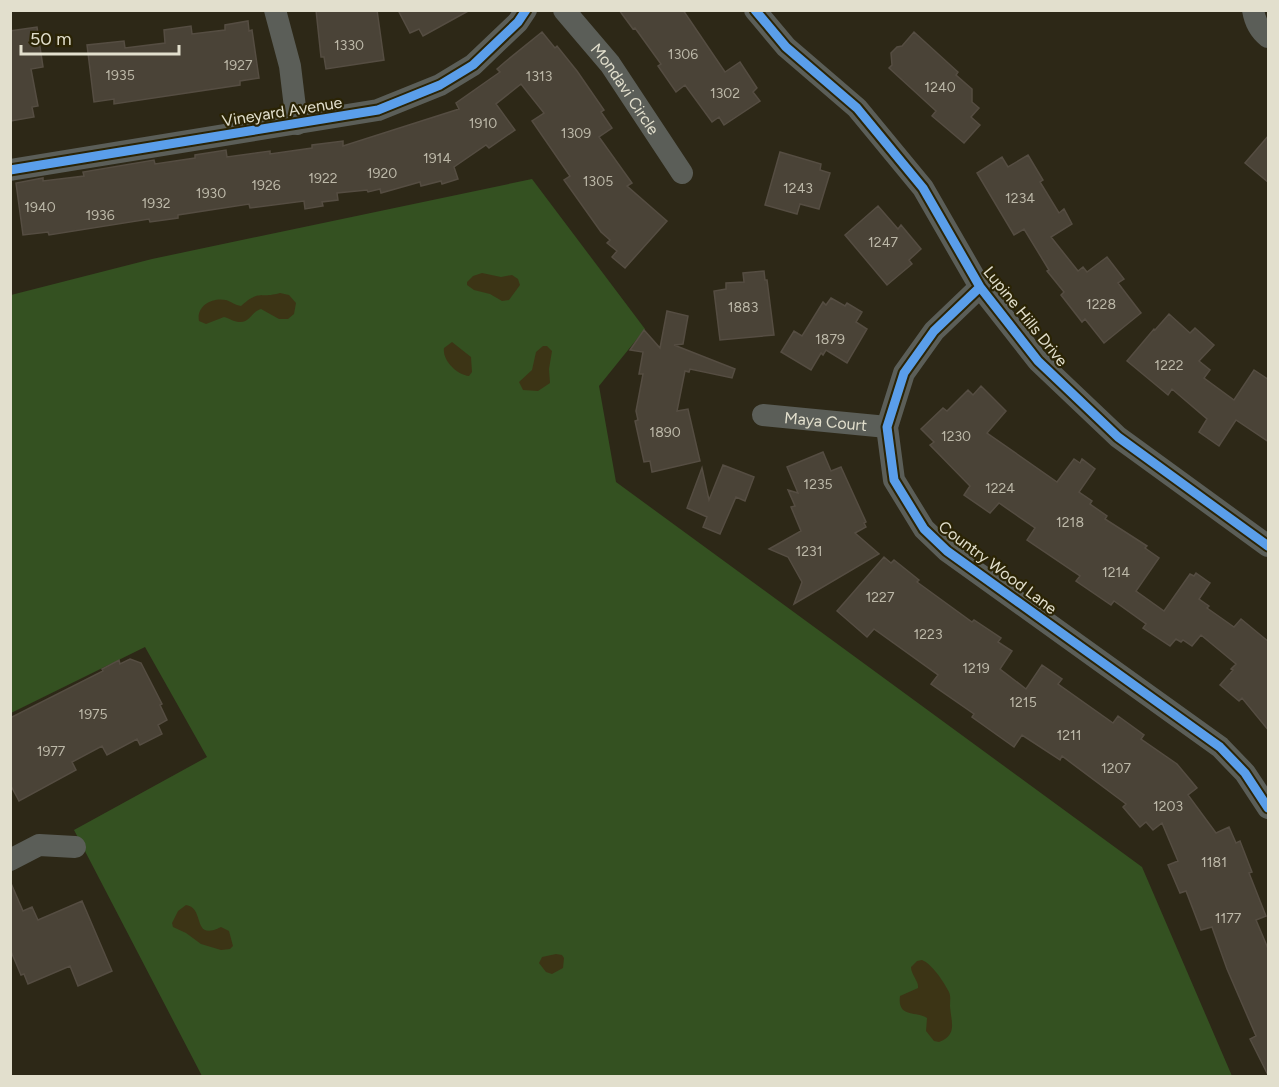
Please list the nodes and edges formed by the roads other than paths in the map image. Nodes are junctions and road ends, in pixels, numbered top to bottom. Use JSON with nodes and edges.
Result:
{"nodes":[{"id":1,"x":275,"y":10,"type":"edge"},
{"id":2,"x":526,"y":10,"type":"edge"},
{"id":3,"x":564,"y":10,"type":"edge"},
{"id":4,"x":755,"y":10,"type":"edge"},
{"id":5,"x":1253,"y":10,"type":"edge"},
{"id":6,"x":1269,"y":37,"type":"edge"},
{"id":7,"x":297,"y":124,"type":"junction"},
{"id":8,"x":10,"y":170,"type":"edge"},
{"id":9,"x":682,"y":173,"type":"dead end"},
{"id":10,"x":980,"y":287,"type":"junction"},
{"id":11,"x":763,"y":415,"type":"dead end"},
{"id":12,"x":887,"y":428,"type":"junction"},
{"id":13,"x":1269,"y":546,"type":"edge"},
{"id":14,"x":1269,"y":808,"type":"edge"},
{"id":15,"x":75,"y":848,"type":"dead end"},
{"id":16,"x":10,"y":860,"type":"edge"}],
"edges":[{"from":1,"to":7,"type":"street"},
{"from":2,"to":7,"type":"street","name":"Vineyard Avenue"},
{"from":3,"to":9,"type":"street","name":"Mondavi Circle"},
{"from":4,"to":10,"type":"street","name":"Lupine Hills Drive"},
{"from":5,"to":6,"type":"street"},
{"from":7,"to":8,"type":"street","name":"Vineyard Avenue"},
{"from":10,"to":12,"type":"street","name":"Country Wood Lane"},
{"from":10,"to":13,"type":"street","name":"Lupine Hills Drive"},
{"from":11,"to":12,"type":"street","name":"Maya Court"},
{"from":12,"to":14,"type":"street","name":"Country Wood Lane"},
{"from":15,"to":16,"type":"street"}]}
